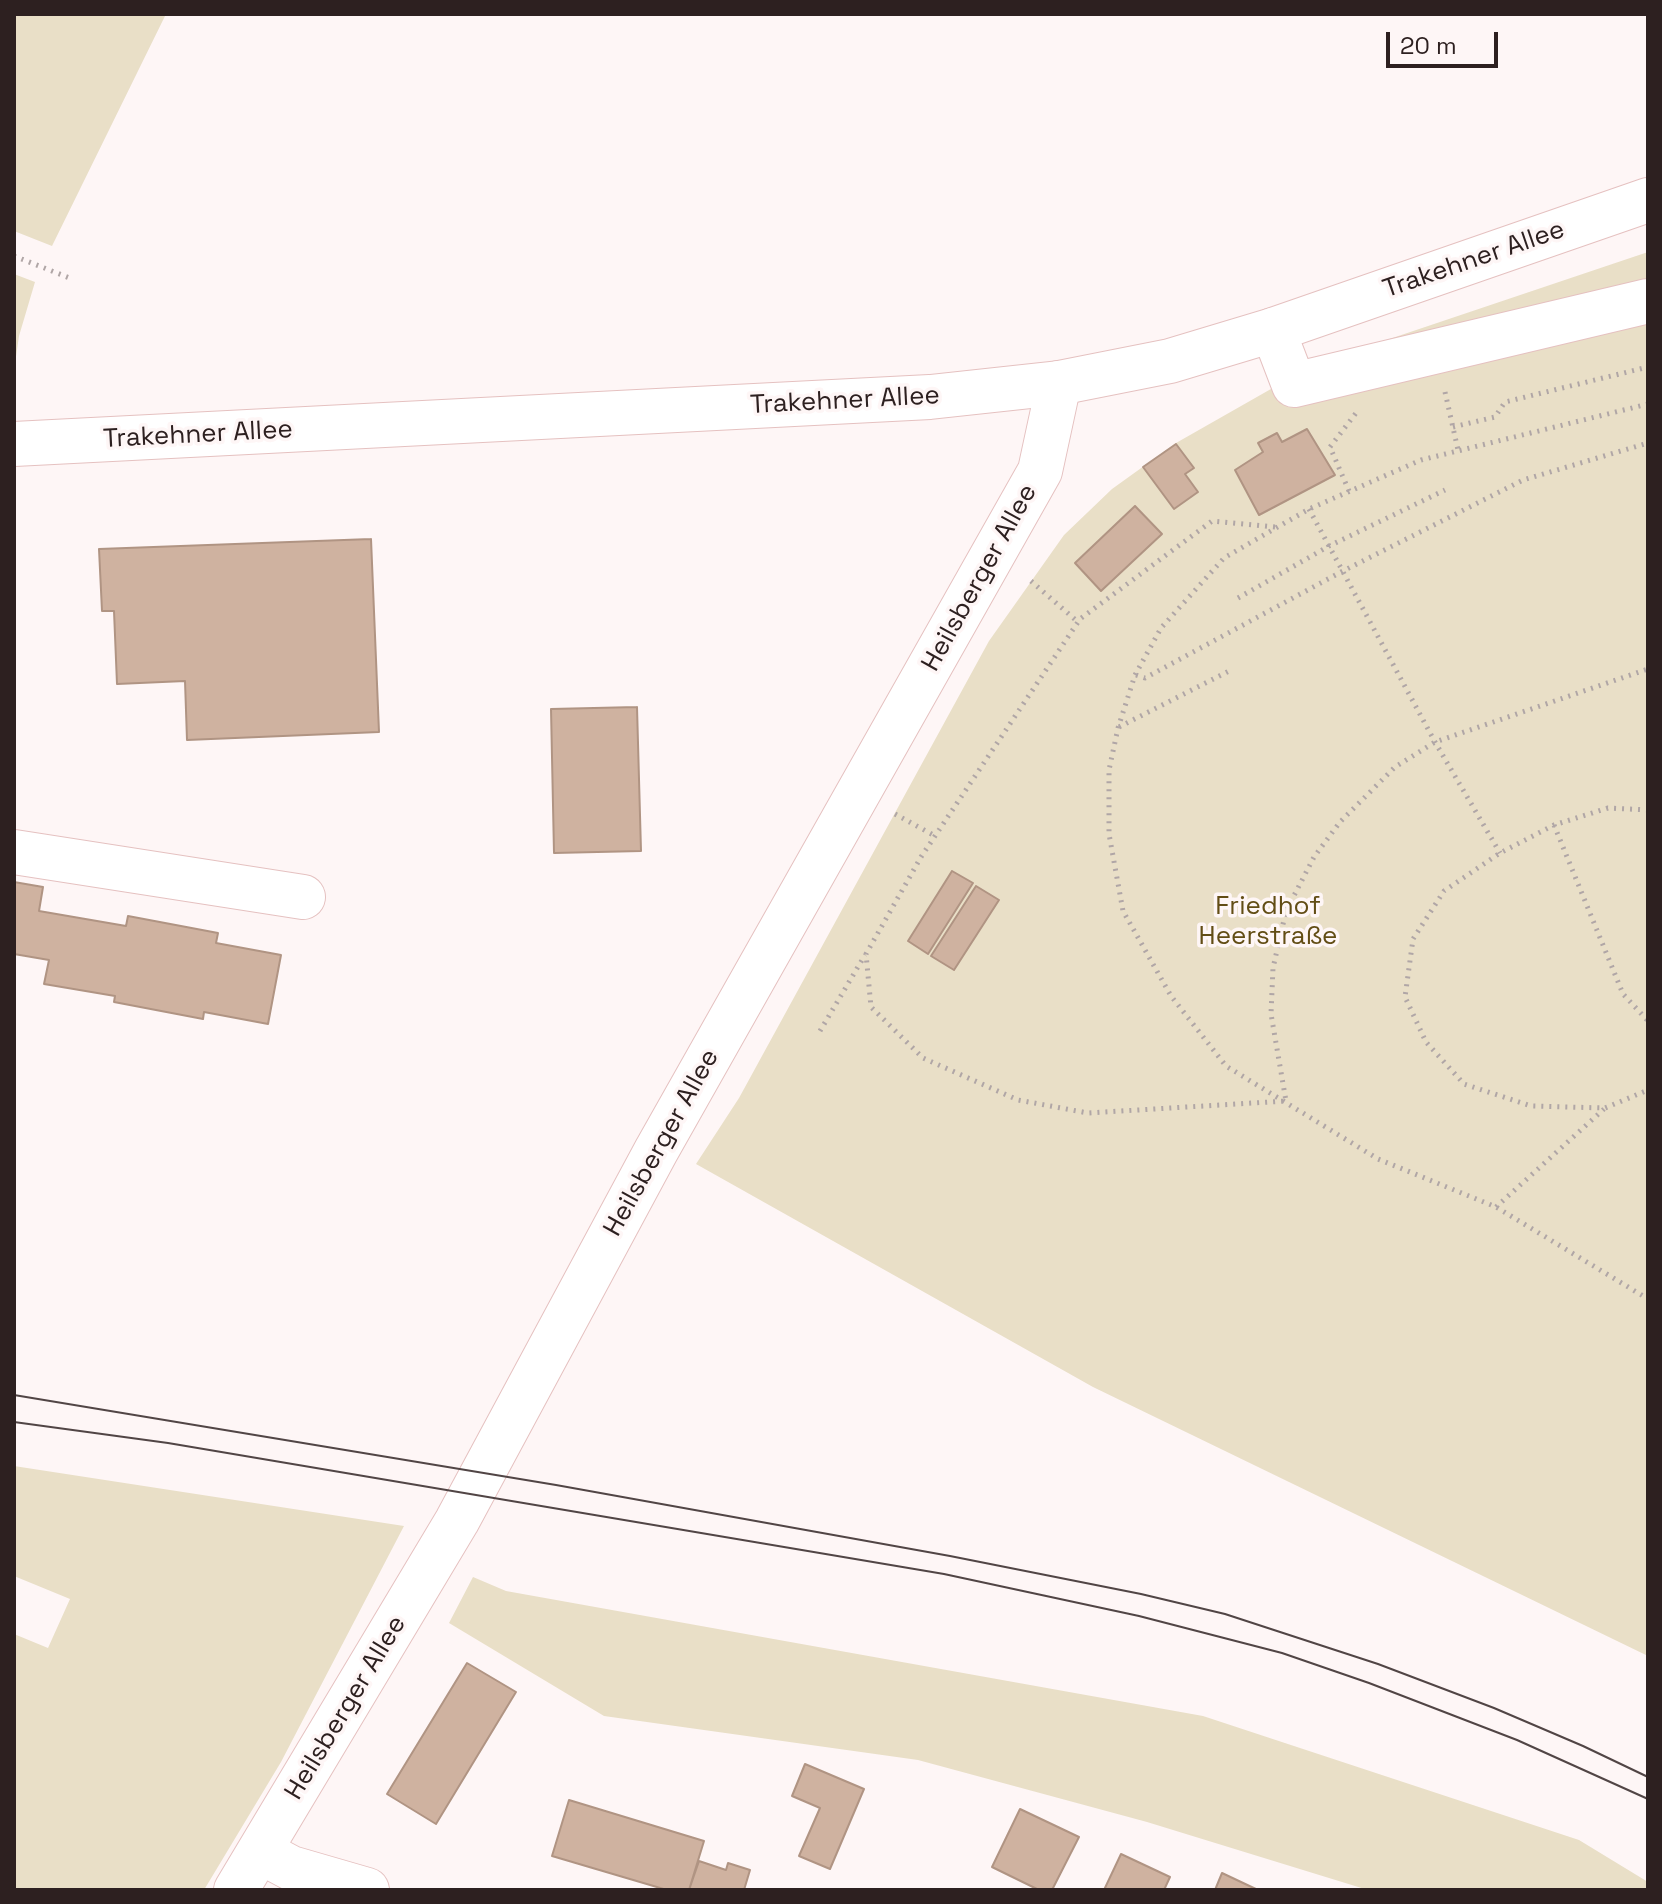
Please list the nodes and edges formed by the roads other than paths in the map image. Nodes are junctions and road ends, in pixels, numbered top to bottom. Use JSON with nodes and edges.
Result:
{"nodes":[{"id":1,"x":1648,"y":200,"type":"edge"},
{"id":2,"x":1648,"y":301,"type":"edge"},
{"id":3,"x":1273,"y":330,"type":"junction"},
{"id":4,"x":1059,"y":383,"type":"junction"},
{"id":5,"x":14,"y":444,"type":"edge"},
{"id":6,"x":14,"y":852,"type":"edge"},
{"id":7,"x":303,"y":897,"type":"dead end"},
{"id":8,"x":261,"y":1852,"type":"junction"},
{"id":9,"x":236,"y":1890,"type":"edge"},
{"id":10,"x":367,"y":1890,"type":"edge"}],
"edges":[{"from":1,"to":3,"type":"street","name":"Trakehner Allee"},
{"from":2,"to":3,"type":"street"},
{"from":3,"to":4,"type":"street","name":"Trakehner Allee"},
{"from":4,"to":5,"type":"street","name":"Trakehner Allee"},
{"from":4,"to":8,"type":"street","name":"Heilsberger Allee"},
{"from":6,"to":7,"type":"street"},
{"from":8,"to":9,"type":"street","name":"Heilsberger Allee"},
{"from":8,"to":10,"type":"street"}]}
